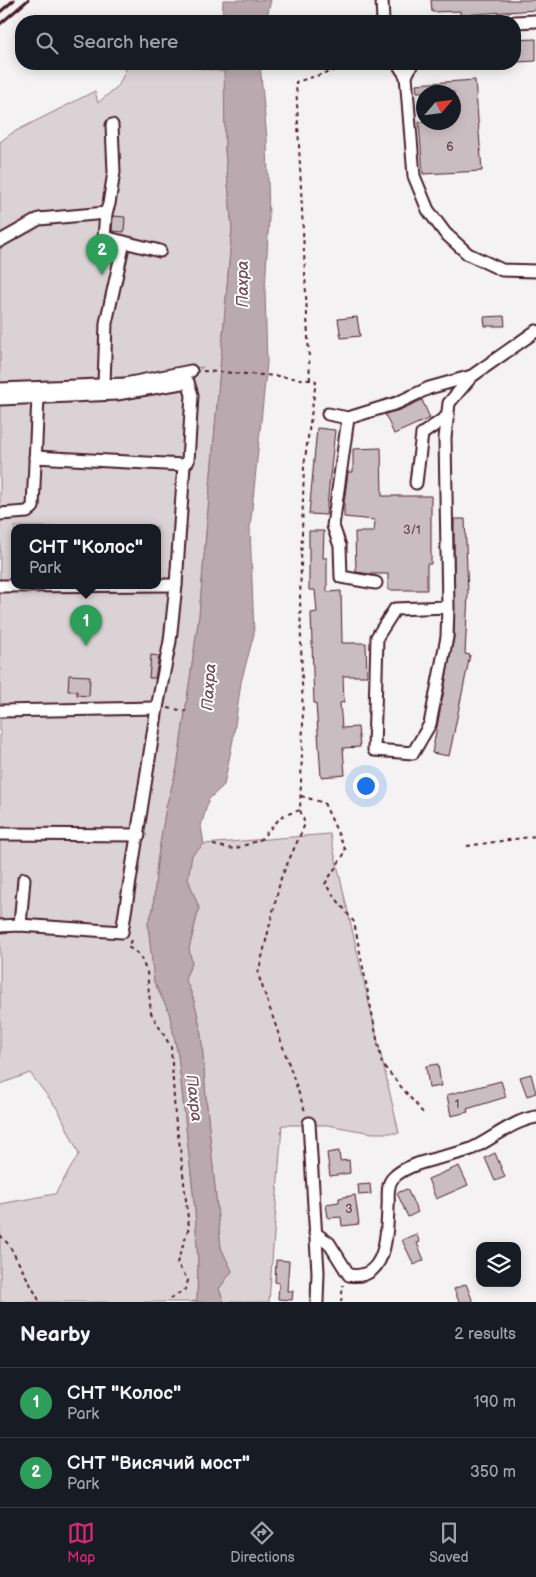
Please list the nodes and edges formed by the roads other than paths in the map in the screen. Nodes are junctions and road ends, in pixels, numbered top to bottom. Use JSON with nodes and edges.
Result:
{"nodes":[{"id":1,"x":382,"y":0,"type":"edge"},
{"id":2,"x":383,"y":15,"type":"edge"},
{"id":3,"x":536,"y":20,"type":"edge"},
{"id":4,"x":521,"y":21,"type":"edge"},
{"id":5,"x":402,"y":70,"type":"edge"},
{"id":6,"x":409,"y":70,"type":"edge"},
{"id":7,"x":406,"y":76,"type":"junction"},
{"id":8,"x":112,"y":125,"type":"dead end"},
{"id":9,"x":106,"y":212,"type":"junction"},
{"id":10,"x":0,"y":241,"type":"edge"},
{"id":11,"x":124,"y":242,"type":"junction"},
{"id":12,"x":160,"y":251,"type":"dead end"},
{"id":13,"x":536,"y":272,"type":"edge"},
{"id":14,"x":536,"y":332,"type":"edge"},
{"id":15,"x":196,"y":371,"type":"road end"},
{"id":16,"x":472,"y":376,"type":"junction"},
{"id":17,"x":104,"y":385,"type":"junction"},
{"id":18,"x":0,"y":389,"type":"edge"},
{"id":19,"x":38,"y":397,"type":"junction"},
{"id":20,"x":0,"y":399,"type":"edge"},
{"id":21,"x":328,"y":414,"type":"dead end"},
{"id":22,"x":448,"y":416,"type":"junction"},
{"id":23,"x":348,"y":418,"type":"junction"},
{"id":24,"x":36,"y":457,"type":"junction"},
{"id":25,"x":184,"y":465,"type":"junction"},
{"id":26,"x":416,"y":483,"type":"dead end"},
{"id":27,"x":0,"y":514,"type":"edge"},
{"id":28,"x":376,"y":583,"type":"dead end"},
{"id":29,"x":161,"y":585,"type":"edge"},
{"id":30,"x":176,"y":585,"type":"junction"},
{"id":31,"x":448,"y":607,"type":"junction"},
{"id":32,"x":162,"y":708,"type":"junction"},
{"id":33,"x":0,"y":711,"type":"edge"},
{"id":34,"x":0,"y":834,"type":"edge"},
{"id":35,"x":139,"y":835,"type":"junction"},
{"id":36,"x":24,"y":879,"type":"dead end"},
{"id":37,"x":20,"y":925,"type":"junction"},
{"id":38,"x":0,"y":926,"type":"edge"},
{"id":39,"x":536,"y":1116,"type":"edge"},
{"id":40,"x":309,"y":1123,"type":"road end"},
{"id":41,"x":315,"y":1233,"type":"junction"},
{"id":42,"x":317,"y":1302,"type":"edge"}],
"edges":[{"from":1,"to":2,"type":"street"},
{"from":3,"to":4,"type":"street"},
{"from":5,"to":7,"type":"street"},
{"from":6,"to":7,"type":"street"},
{"from":7,"to":13,"type":"street"},
{"from":8,"to":9,"type":"street"},
{"from":9,"to":10,"type":"street"},
{"from":9,"to":11,"type":"street"},
{"from":11,"to":12,"type":"street"},
{"from":11,"to":17,"type":"street"},
{"from":14,"to":16,"type":"street"},
{"from":15,"to":17,"type":"street"},
{"from":16,"to":22,"type":"street"},
{"from":16,"to":23,"type":"street"},
{"from":17,"to":18,"type":"street"},
{"from":19,"to":20,"type":"street"},
{"from":19,"to":24,"type":"street"},
{"from":19,"to":25,"type":"street"},
{"from":21,"to":23,"type":"street"},
{"from":22,"to":26,"type":"street"},
{"from":22,"to":31,"type":"street"},
{"from":23,"to":28,"type":"street"},
{"from":24,"to":25,"type":"street"},
{"from":24,"to":27,"type":"street"},
{"from":25,"to":30,"type":"street"},
{"from":29,"to":30,"type":"street"},
{"from":30,"to":32,"type":"street"},
{"from":31,"to":31,"type":"street"},
{"from":32,"to":33,"type":"street"},
{"from":32,"to":35,"type":"street"},
{"from":34,"to":35,"type":"street"},
{"from":35,"to":37,"type":"street"},
{"from":36,"to":37,"type":"street"},
{"from":37,"to":38,"type":"street"},
{"from":39,"to":41,"type":"street"},
{"from":40,"to":41,"type":"street"},
{"from":41,"to":42,"type":"street"}]}
